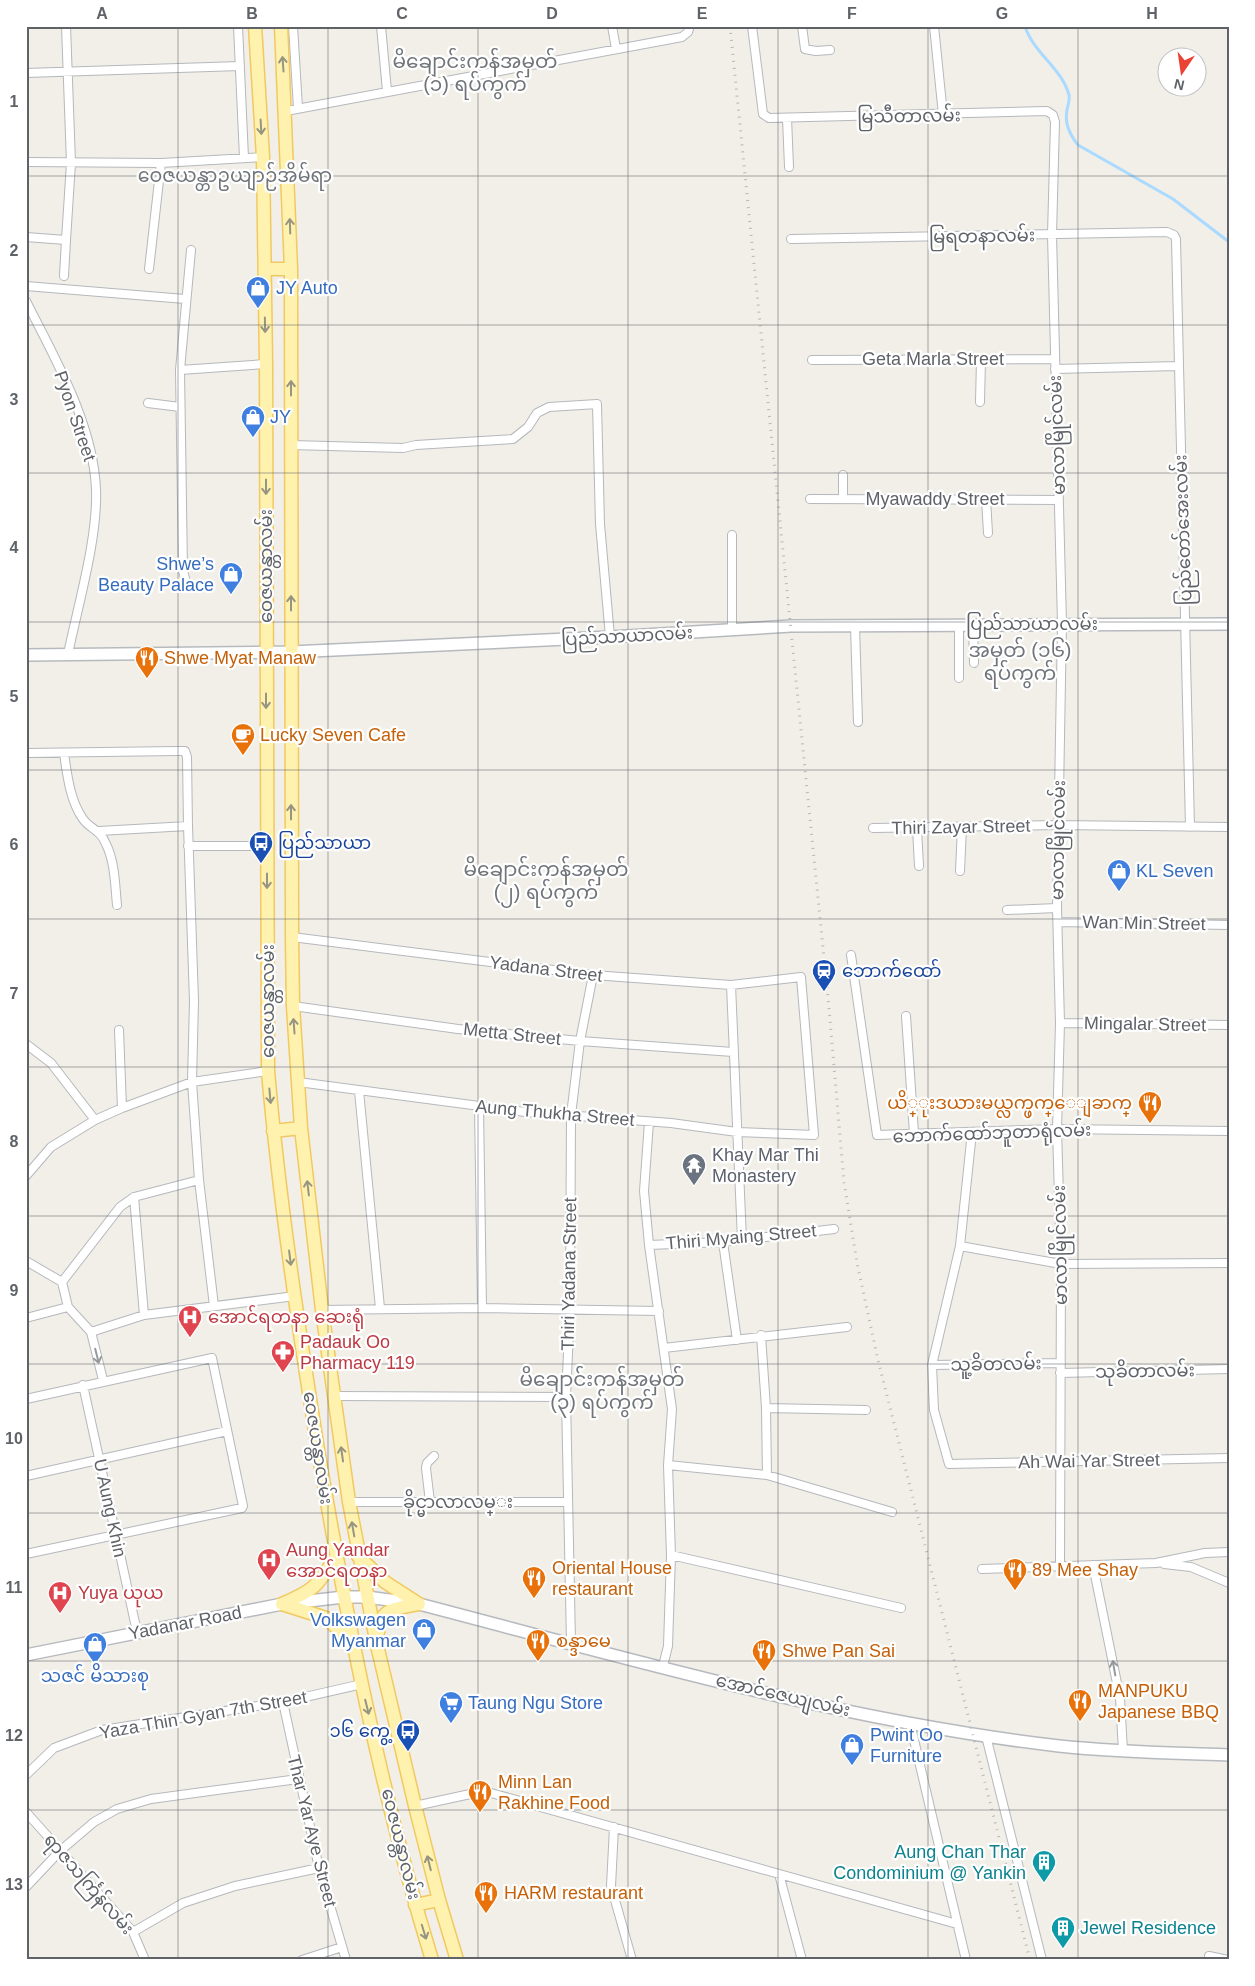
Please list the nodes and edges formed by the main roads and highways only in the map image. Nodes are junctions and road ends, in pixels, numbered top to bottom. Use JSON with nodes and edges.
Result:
{"nodes":[{"id":1,"x":255,"y":26,"type":"edge"},
{"id":2,"x":281,"y":26,"type":"edge"},
{"id":3,"x":264,"y":269,"type":"junction"},
{"id":4,"x":291,"y":269,"type":"junction"},
{"id":5,"x":1229,"y":624,"type":"edge"},
{"id":6,"x":291,"y":652,"type":"junction"},
{"id":7,"x":266,"y":653,"type":"junction"},
{"id":8,"x":26,"y":655,"type":"edge"},
{"id":9,"x":301,"y":1128,"type":"junction"},
{"id":10,"x":273,"y":1131,"type":"junction"},
{"id":11,"x":358,"y":1555,"type":"junction"},
{"id":12,"x":336,"y":1556,"type":"junction"},
{"id":13,"x":344,"y":1597,"type":"junction"},
{"id":14,"x":367,"y":1597,"type":"junction"},
{"id":15,"x":282,"y":1604,"type":"junction"},
{"id":16,"x":419,"y":1604,"type":"junction"},
{"id":17,"x":352,"y":1642,"type":"junction"},
{"id":18,"x":377,"y":1646,"type":"junction"},
{"id":19,"x":26,"y":1655,"type":"edge"},
{"id":20,"x":1229,"y":1755,"type":"edge"},
{"id":21,"x":439,"y":1900,"type":"junction"},
{"id":22,"x":415,"y":1905,"type":"junction"},
{"id":23,"x":432,"y":1960,"type":"edge"},
{"id":24,"x":457,"y":1960,"type":"edge"}],
"edges":[{"from":1,"to":3,"type":"main road","name":"ဝေဇယန္တာလမ်း","one_way":true},
{"from":4,"to":2,"type":"main road","name":"ဝေဇယန္တာလမ်း","one_way":true},
{"from":3,"to":4,"type":"main road"},
{"from":3,"to":7,"type":"main road","name":"ဝေဇယန္တာလမ်း","one_way":true},
{"from":6,"to":4,"type":"main road","name":"ဝေဇယန္တာလမ်း","one_way":true},
{"from":5,"to":6,"type":"main road","name":"ပြည်သာယာလမ်း"},
{"from":6,"to":7,"type":"main road","name":"ပြည်သာယာလမ်း"},
{"from":9,"to":6,"type":"main road","name":"ဝေဇယန္တာလမ်း","one_way":true},
{"from":7,"to":8,"type":"main road","name":"ပြည်သာယာလမ်း"},
{"from":7,"to":10,"type":"main road","name":"ဝေဇယန္တာလမ်း","one_way":true},
{"from":9,"to":10,"type":"main road"},
{"from":11,"to":9,"type":"main road","name":"ဝေဇယန္တာလမ်း","one_way":true},
{"from":10,"to":12,"type":"main road","name":"ဝေဇယန္တာလမ်း","one_way":true},
{"from":11,"to":14,"type":"main road","name":"ဝေဇယန္တာလမ်း"},
{"from":11,"to":16,"type":"main road"},
{"from":12,"to":13,"type":"main road","name":"ဝေဇယန္တာလမ်း"},
{"from":12,"to":15,"type":"main road"},
{"from":13,"to":14,"type":"main road","name":"အောင်ဇေယျလမ်း"},
{"from":13,"to":15,"type":"main road","name":"Yadanar Road"},
{"from":13,"to":17,"type":"main road","name":"ဝေဇယန္တာလမ်း"},
{"from":14,"to":16,"type":"main road","name":"အောင်ဇေယျလမ်း"},
{"from":14,"to":18,"type":"main road","name":"ဝေဇယန္တာလမ်း"},
{"from":15,"to":17,"type":"main road"},
{"from":15,"to":19,"type":"main road","name":"Yadanar Road"},
{"from":16,"to":18,"type":"main road"},
{"from":16,"to":20,"type":"main road","name":"အောင်ဇေယျလမ်း"},
{"from":17,"to":22,"type":"main road","name":"ဝေဇယန္တာလမ်း","one_way":true},
{"from":21,"to":18,"type":"main road","name":"ဝေဇယန္တာလမ်း","one_way":true},
{"from":21,"to":22,"type":"main road"},
{"from":21,"to":24,"type":"main road","name":"ဝေဇယန္တာလမ်း"},
{"from":22,"to":23,"type":"main road","name":"ဝေဇယန္တာလမ်း","one_way":true}]}
